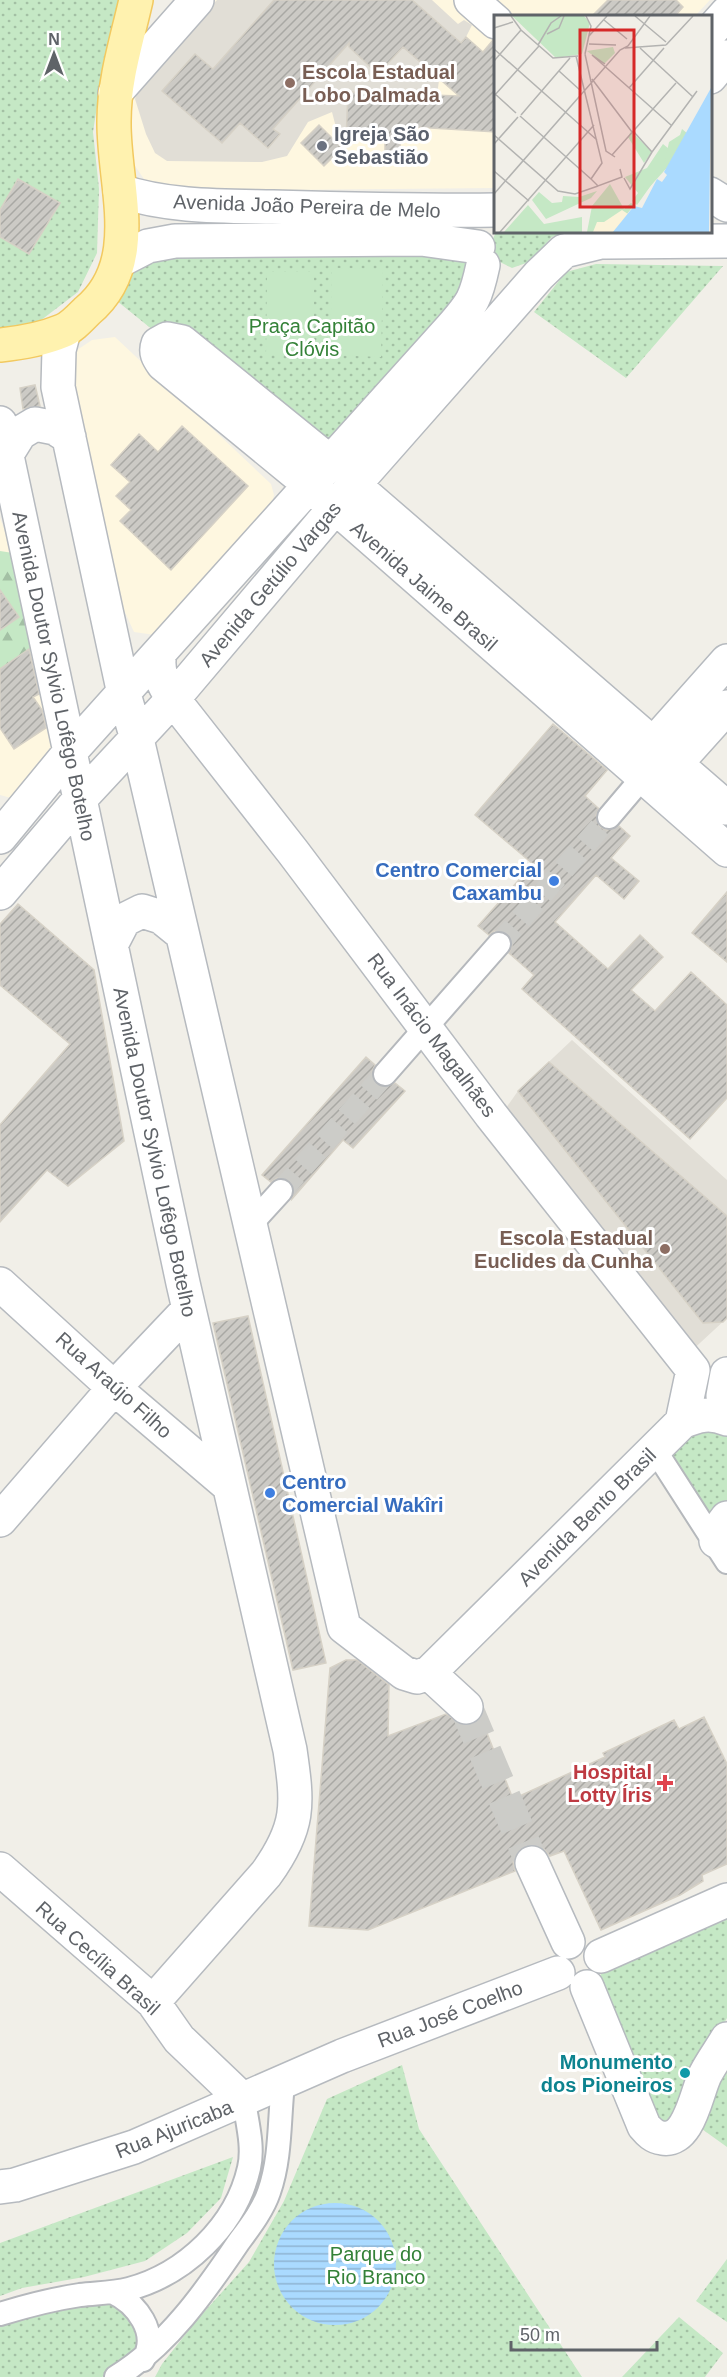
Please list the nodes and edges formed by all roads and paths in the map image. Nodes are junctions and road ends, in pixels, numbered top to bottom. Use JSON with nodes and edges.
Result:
{"nodes":[{"id":1,"x":135,"y":0,"type":"edge"},
{"id":2,"x":197,"y":0,"type":"edge"},
{"id":3,"x":471,"y":0,"type":"edge"},
{"id":4,"x":727,"y":13,"type":"edge"},
{"id":5,"x":494,"y":20,"type":"edge"},
{"id":6,"x":712,"y":31,"type":"edge"},
{"id":7,"x":727,"y":57,"type":"edge"},
{"id":8,"x":712,"y":76,"type":"edge"},
{"id":9,"x":115,"y":93,"type":"junction"},
{"id":10,"x":120,"y":191,"type":"junction"},
{"id":11,"x":712,"y":195,"type":"edge"},
{"id":12,"x":727,"y":206,"type":"edge"},
{"id":13,"x":712,"y":208,"type":"edge"},
{"id":14,"x":494,"y":210,"type":"edge"},
{"id":15,"x":494,"y":218,"type":"edge"},
{"id":16,"x":628,"y":232,"type":"edge"},
{"id":17,"x":727,"y":242,"type":"edge"},
{"id":18,"x":598,"y":243,"type":"junction"},
{"id":19,"x":480,"y":256,"type":"junction"},
{"id":20,"x":119,"y":261,"type":"junction"},
{"id":21,"x":539,"y":275,"type":"junction"},
{"id":22,"x":64,"y":331,"type":"junction"},
{"id":23,"x":0,"y":345,"type":"edge"},
{"id":24,"x":0,"y":423,"type":"edge"},
{"id":25,"x":69,"y":437,"type":"junction"},
{"id":26,"x":7,"y":454,"type":"junction"},
{"id":27,"x":320,"y":473,"type":"junction"},
{"id":28,"x":344,"y":497,"type":"junction"},
{"id":29,"x":160,"y":652,"type":"junction"},
{"id":30,"x":727,"y":661,"type":"edge"},
{"id":31,"x":124,"y":694,"type":"junction"},
{"id":32,"x":173,"y":699,"type":"junction"},
{"id":33,"x":727,"y":707,"type":"edge"},
{"id":34,"x":137,"y":739,"type":"junction"},
{"id":35,"x":70,"y":752,"type":"junction"},
{"id":36,"x":665,"y":754,"type":"junction"},
{"id":37,"x":643,"y":778,"type":"junction"},
{"id":38,"x":80,"y":799,"type":"junction"},
{"id":39,"x":727,"y":808,"type":"edge"},
{"id":40,"x":609,"y":817,"type":"tunnel mouth"},
{"id":41,"x":5,"y":820,"type":"edge"},
{"id":42,"x":727,"y":850,"type":"edge"},
{"id":43,"x":0,"y":893,"type":"edge"},
{"id":44,"x":182,"y":934,"type":"junction"},
{"id":45,"x":499,"y":944,"type":"tunnel mouth"},
{"id":46,"x":111,"y":945,"type":"junction"},
{"id":47,"x":426,"y":1028,"type":"junction"},
{"id":48,"x":385,"y":1074,"type":"tunnel mouth"},
{"id":49,"x":281,"y":1191,"type":"tunnel mouth"},
{"id":50,"x":250,"y":1226,"type":"junction"},
{"id":51,"x":0,"y":1284,"type":"edge"},
{"id":52,"x":186,"y":1296,"type":"junction"},
{"id":53,"x":727,"y":1366,"type":"edge"},
{"id":54,"x":693,"y":1370,"type":"junction"},
{"id":55,"x":727,"y":1374,"type":"edge"},
{"id":56,"x":106,"y":1380,"type":"junction"},
{"id":57,"x":727,"y":1418,"type":"edge"},
{"id":58,"x":682,"y":1422,"type":"junction"},
{"id":59,"x":655,"y":1450,"type":"junction"},
{"id":60,"x":228,"y":1485,"type":"junction"},
{"id":61,"x":0,"y":1489,"type":"edge"},
{"id":62,"x":0,"y":1520,"type":"edge"},
{"id":63,"x":723,"y":1540,"type":"edge"},
{"id":64,"x":429,"y":1673,"type":"junction"},
{"id":65,"x":466,"y":1707,"type":"tunnel mouth"},
{"id":66,"x":532,"y":1863,"type":"tunnel mouth"},
{"id":67,"x":0,"y":1869,"type":"edge"},
{"id":68,"x":727,"y":1900,"type":"edge"},
{"id":69,"x":568,"y":1942,"type":"junction"},
{"id":70,"x":601,"y":1956,"type":"junction"},
{"id":71,"x":558,"y":1973,"type":"junction"},
{"id":72,"x":587,"y":1987,"type":"junction"},
{"id":73,"x":153,"y":2002,"type":"junction"},
{"id":74,"x":727,"y":2039,"type":"edge"},
{"id":75,"x":342,"y":2056,"type":"joint"},
{"id":76,"x":283,"y":2084,"type":"junction"},
{"id":77,"x":244,"y":2101,"type":"junction"},
{"id":78,"x":0,"y":2187,"type":"edge"},
{"id":79,"x":112,"y":2292,"type":"junction"},
{"id":80,"x":0,"y":2314,"type":"edge"},
{"id":81,"x":146,"y":2356,"type":"junction"},
{"id":82,"x":116,"y":2377,"type":"edge"},
{"id":83,"x":134,"y":2377,"type":"edge"}],
"edges":[{"from":1,"to":9,"type":"main road"},
{"from":2,"to":9,"type":"main road"},
{"from":3,"to":5,"type":"main road"},
{"from":4,"to":6,"type":"main road"},
{"from":7,"to":8,"type":"main road"},
{"from":9,"to":10,"type":"main road"},
{"from":10,"to":14,"type":"main road","name":"Avenida João Pereira de Melo"},
{"from":10,"to":20,"type":"main road"},
{"from":11,"to":12,"type":"main road"},
{"from":12,"to":13,"type":"main road"},
{"from":15,"to":19,"type":"main road","name":"Avenida Getúlio Vargas"},
{"from":16,"to":18,"type":"main road"},
{"from":17,"to":18,"type":"main road"},
{"from":18,"to":21,"type":"main road","name":"Avenida Getúlio Vargas"},
{"from":19,"to":20,"type":"main road","name":"Avenida João Pereira de Melo"},
{"from":19,"to":21,"type":"main road","name":"Avenida João Pereira de Melo"},
{"from":19,"to":27,"type":"main road","name":"Avenida Getúlio Vargas"},
{"from":20,"to":22,"type":"main road"},
{"from":21,"to":28,"type":"main road","name":"Avenida Getúlio Vargas"},
{"from":22,"to":23,"type":"main road"},
{"from":22,"to":25,"type":"main road"},
{"from":24,"to":26,"type":"main road","name":"Avenida Doutor Sylvio Lofêgo Botelho"},
{"from":25,"to":26,"type":"main road"},
{"from":25,"to":31,"type":"main road"},
{"from":26,"to":35,"type":"main road","name":"Avenida Doutor Sylvio Lofêgo Botelho"},
{"from":27,"to":27,"type":"main road","name":"Avenida Jaime Brasil"},
{"from":27,"to":28,"type":"main road","name":"Avenida Jaime Brasil"},
{"from":27,"to":29,"type":"main road","name":"Avenida Getúlio Vargas"},
{"from":28,"to":32,"type":"main road","name":"Avenida Getúlio Vargas"},
{"from":28,"to":36,"type":"main road","name":"Avenida Jaime Brasil"},
{"from":28,"to":37,"type":"main road","name":"Avenida Jaime Brasil"},
{"from":29,"to":31,"type":"main road","name":"Avenida Getúlio Vargas"},
{"from":29,"to":32,"type":"main road","name":"Rua Inácio Magalhães"},
{"from":30,"to":36,"type":"main road"},
{"from":31,"to":34,"type":"main road"},
{"from":31,"to":35,"type":"main road","name":"Avenida Getúlio Vargas"},
{"from":32,"to":34,"type":"main road","name":"Avenida Getúlio Vargas"},
{"from":32,"to":47,"type":"main road","name":"Rua Inácio Magalhães"},
{"from":33,"to":36,"type":"main road"},
{"from":34,"to":38,"type":"main road","name":"Avenida Getúlio Vargas"},
{"from":34,"to":44,"type":"main road"},
{"from":35,"to":38,"type":"main road","name":"Avenida Doutor Sylvio Lofêgo Botelho"},
{"from":35,"to":41,"type":"main road","name":"Avenida Getúlio Vargas"},
{"from":36,"to":37,"type":"main road"},
{"from":36,"to":39,"type":"main road","name":"Avenida Jaime Brasil"},
{"from":37,"to":40,"type":"street"},
{"from":37,"to":42,"type":"main road","name":"Avenida Jaime Brasil"},
{"from":38,"to":43,"type":"main road","name":"Avenida Getúlio Vargas"},
{"from":38,"to":46,"type":"main road","name":"Avenida Doutor Sylvio Lofêgo Botelho"},
{"from":44,"to":46,"type":"main road"},
{"from":44,"to":50,"type":"main road"},
{"from":45,"to":47,"type":"street"},
{"from":46,"to":52,"type":"main road","name":"Avenida Doutor Sylvio Lofêgo Botelho"},
{"from":47,"to":48,"type":"street"},
{"from":47,"to":54,"type":"main road","name":"Rua Inácio Magalhães"},
{"from":49,"to":50,"type":"street"},
{"from":50,"to":64,"type":"main road"},
{"from":51,"to":56,"type":"main road","name":"Rua Araújo Filho"},
{"from":52,"to":56,"type":"main road"},
{"from":52,"to":60,"type":"main road","name":"Avenida Doutor Sylvio Lofêgo Botelho"},
{"from":53,"to":54,"type":"main road"},
{"from":54,"to":58,"type":"main road"},
{"from":55,"to":57,"type":"main road"},
{"from":56,"to":60,"type":"main road","name":"Rua Araújo Filho"},
{"from":56,"to":61,"type":"main road"},
{"from":56,"to":62,"type":"main road"},
{"from":57,"to":58,"type":"main road"},
{"from":58,"to":59,"type":"main road","name":"Avenida Bento Brasil"},
{"from":59,"to":63,"type":"street"},
{"from":59,"to":64,"type":"main road","name":"Avenida Bento Brasil"},
{"from":60,"to":73,"type":"main road","name":"Avenida Doutor Sylvio Lofêgo Botelho"},
{"from":64,"to":65,"type":"main road"},
{"from":66,"to":69,"type":"main road"},
{"from":67,"to":73,"type":"main road","name":"Rua Cecília Brasil"},
{"from":68,"to":70,"type":"main road"},
{"from":69,"to":70,"type":"main road"},
{"from":69,"to":71,"type":"main road"},
{"from":70,"to":72,"type":"main road"},
{"from":71,"to":72,"type":"main road"},
{"from":71,"to":75,"type":"main road","name":"Rua José Coelho"},
{"from":72,"to":74,"type":"main road"},
{"from":73,"to":77,"type":"main road","name":"Rua Cecília Brasil"},
{"from":75,"to":76,"type":"main road","name":"Rua Ajuricaba"},
{"from":76,"to":77,"type":"main road","name":"Rua Ajuricaba"},
{"from":76,"to":81,"type":"street"},
{"from":77,"to":78,"type":"main road","name":"Rua Ajuricaba"},
{"from":77,"to":79,"type":"street"},
{"from":79,"to":80,"type":"street"},
{"from":79,"to":81,"type":"street"},
{"from":81,"to":82,"type":"street"},
{"from":81,"to":83,"type":"street"}]}
